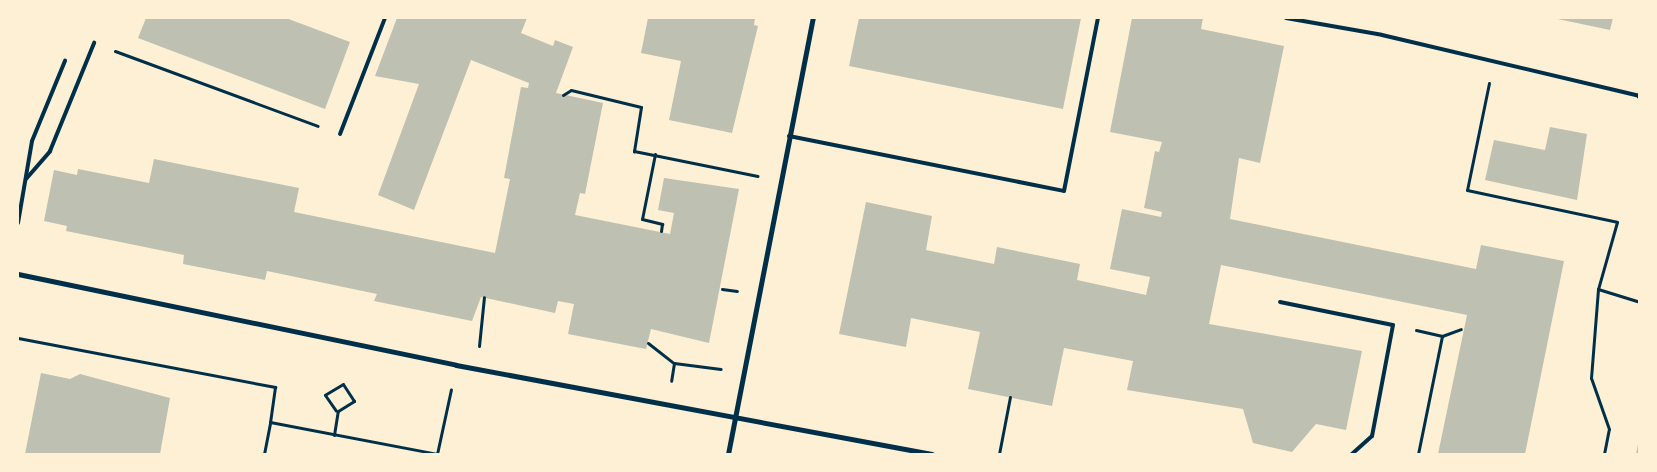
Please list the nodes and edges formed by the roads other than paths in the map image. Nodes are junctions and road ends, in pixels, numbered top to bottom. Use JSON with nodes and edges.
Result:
{"nodes":[{"id":1,"x":385,"y":18,"type":"edge"},
{"id":2,"x":813,"y":18,"type":"edge"},
{"id":3,"x":1098,"y":18,"type":"edge"},
{"id":4,"x":1286,"y":18,"type":"edge"},
{"id":5,"x":94,"y":43,"type":"road end"},
{"id":6,"x":66,"y":61,"type":"dead end"},
{"id":7,"x":1639,"y":95,"type":"edge"},
{"id":8,"x":340,"y":134,"type":"road end"},
{"id":9,"x":790,"y":136,"type":"junction"},
{"id":10,"x":25,"y":181,"type":"junction"},
{"id":11,"x":18,"y":223,"type":"edge"},
{"id":12,"x":18,"y":274,"type":"edge"},
{"id":13,"x":1280,"y":302,"type":"dead end"},
{"id":14,"x":736,"y":419,"type":"junction"},
{"id":15,"x":728,"y":454,"type":"edge"},
{"id":16,"x":932,"y":454,"type":"edge"},
{"id":17,"x":1352,"y":454,"type":"edge"}],
"edges":[{"from":1,"to":8,"type":"lane"},
{"from":2,"to":9,"type":"street"},
{"from":3,"to":9,"type":"lane"},
{"from":4,"to":7,"type":"lane"},
{"from":5,"to":10,"type":"lane"},
{"from":6,"to":10,"type":"lane"},
{"from":9,"to":14,"type":"street"},
{"from":10,"to":11,"type":"lane"},
{"from":12,"to":14,"type":"street"},
{"from":13,"to":17,"type":"lane"},
{"from":14,"to":15,"type":"street"},
{"from":14,"to":16,"type":"street"}]}
